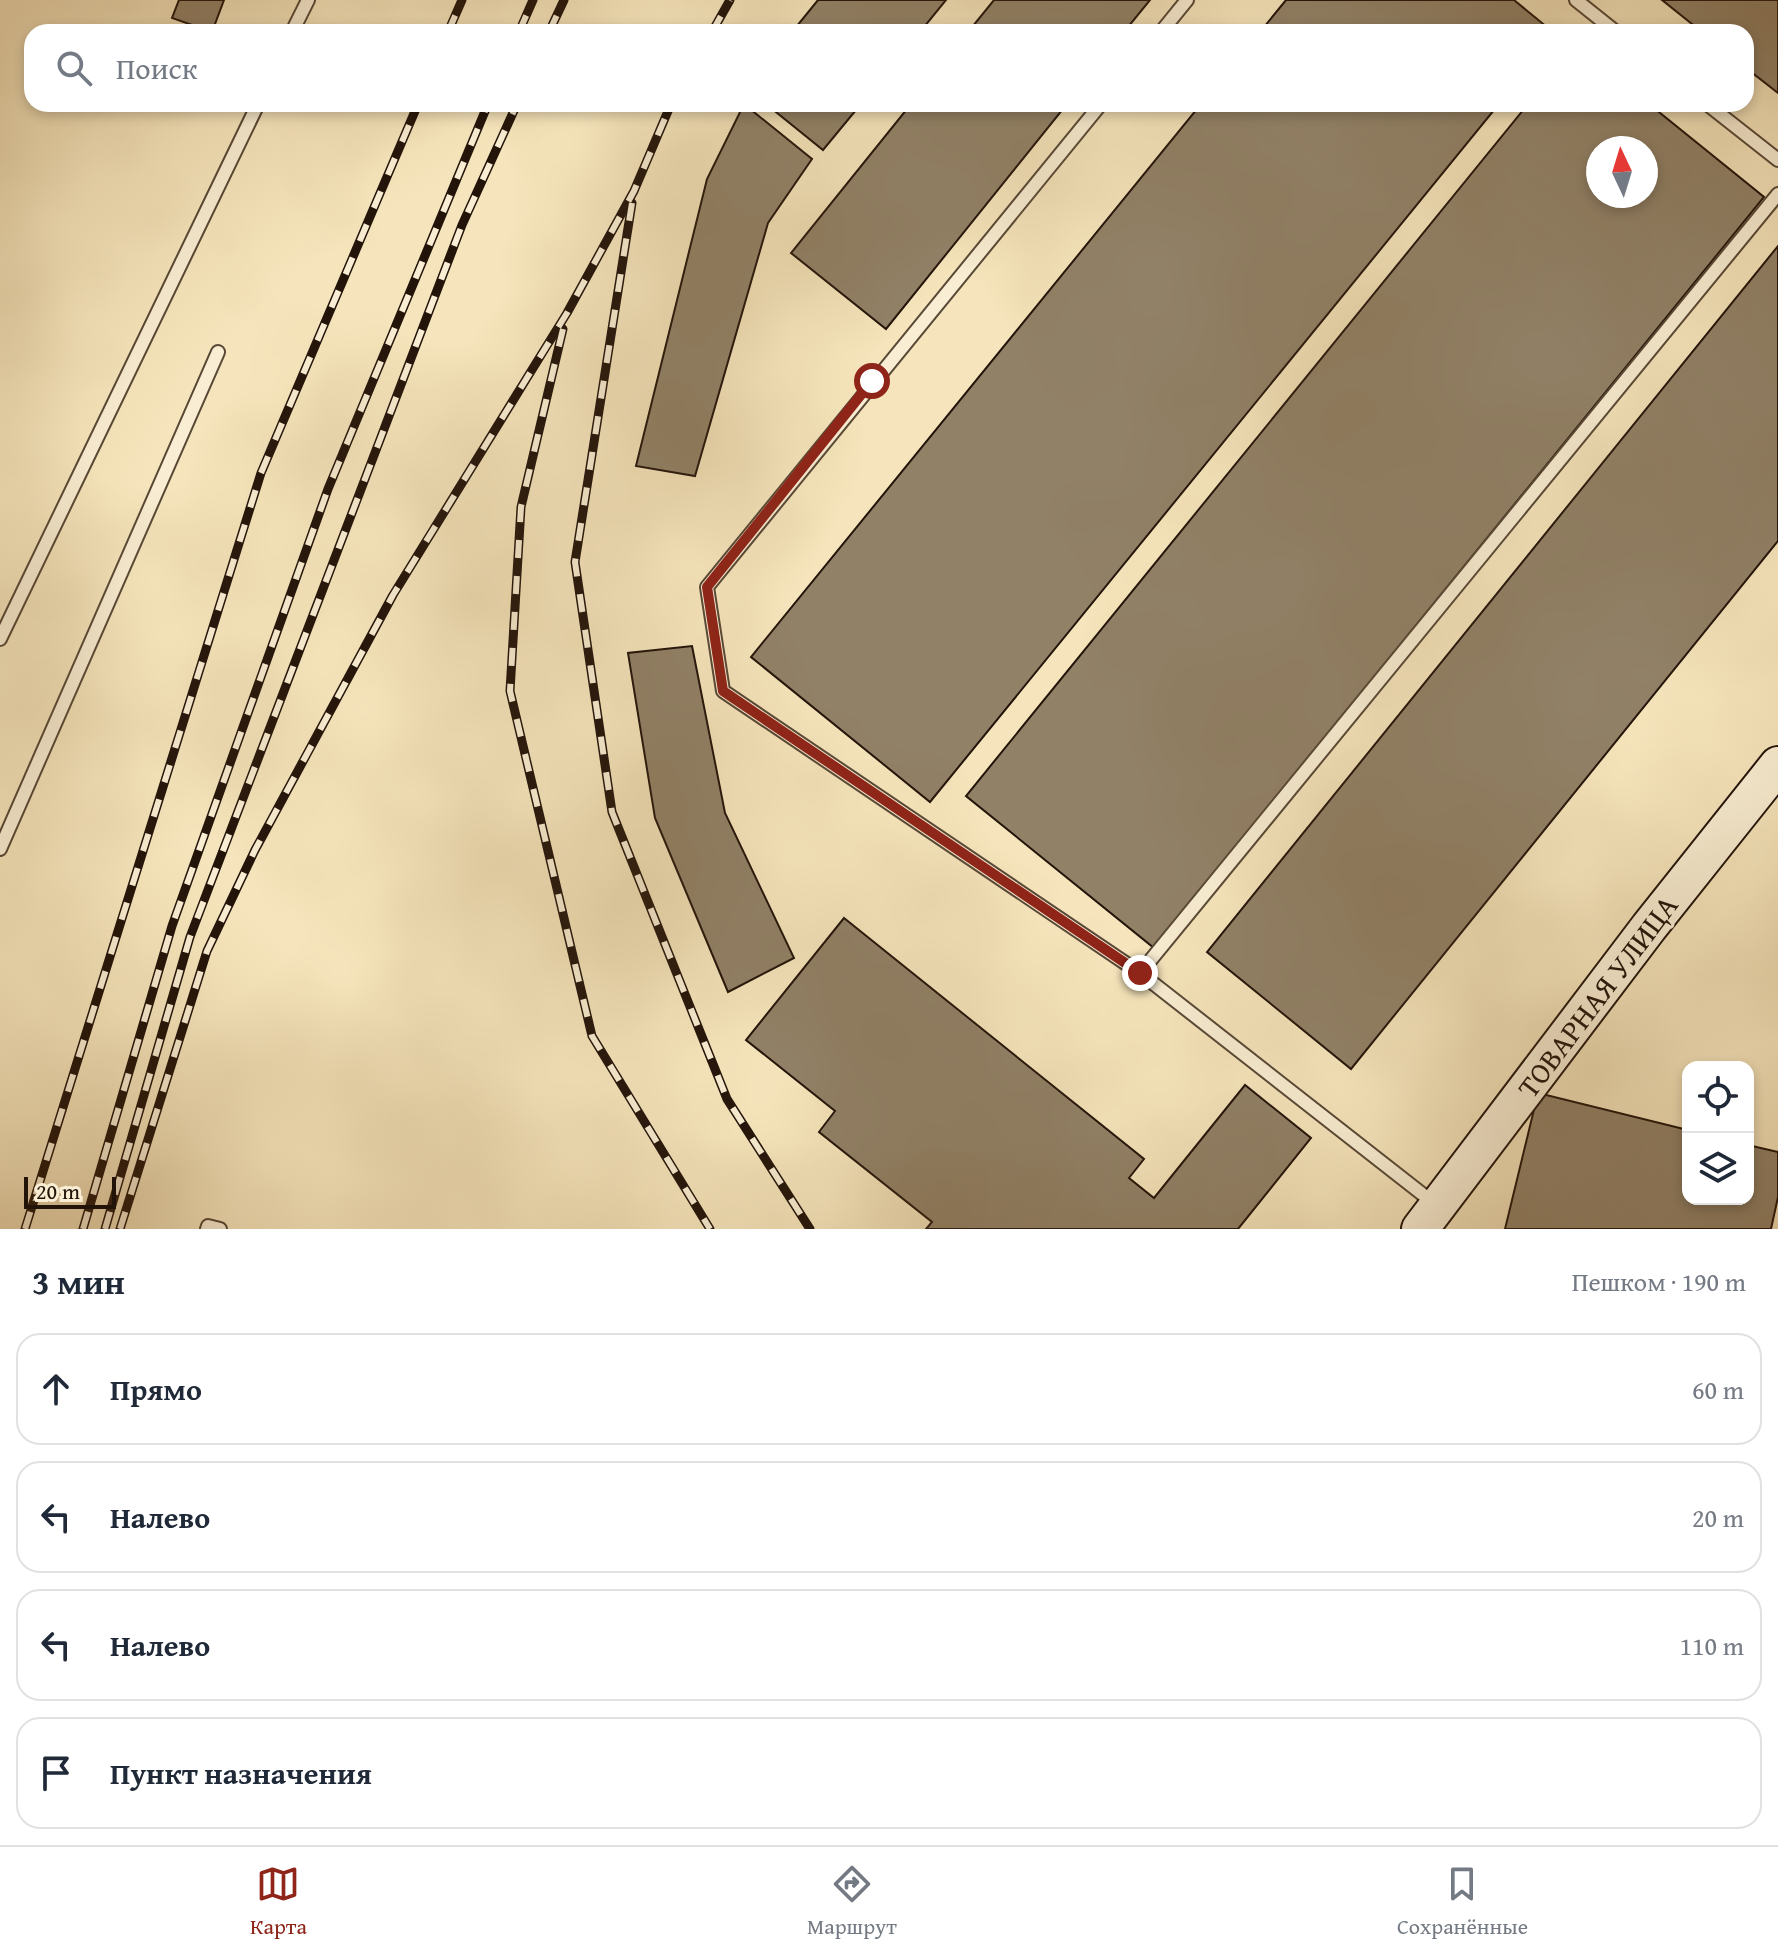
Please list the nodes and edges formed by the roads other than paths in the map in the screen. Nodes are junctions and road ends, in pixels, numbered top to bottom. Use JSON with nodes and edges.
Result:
{"nodes":[{"id":1,"x":308,"y":0,"type":"edge"},
{"id":2,"x":1187,"y":0,"type":"edge"},
{"id":3,"x":1576,"y":0,"type":"edge"},
{"id":4,"x":296,"y":24,"type":"edge"},
{"id":5,"x":1168,"y":24,"type":"edge"},
{"id":6,"x":1606,"y":24,"type":"edge"},
{"id":7,"x":254,"y":112,"type":"edge"},
{"id":8,"x":1094,"y":112,"type":"edge"},
{"id":9,"x":1717,"y":112,"type":"edge"},
{"id":10,"x":1778,"y":160,"type":"edge"},
{"id":11,"x":1778,"y":194,"type":"edge"},
{"id":12,"x":218,"y":352,"type":"dead end"},
{"id":13,"x":0,"y":639,"type":"edge"},
{"id":14,"x":1778,"y":765,"type":"edge"},
{"id":15,"x":0,"y":849,"type":"edge"},
{"id":16,"x":1140,"y":973,"type":"junction"},
{"id":17,"x":1428,"y":1217,"type":"edge"},
{"id":18,"x":207,"y":1229,"type":"edge"},
{"id":19,"x":220,"y":1229,"type":"edge"}],
"edges":[{"from":1,"to":4,"type":"lane"},
{"from":2,"to":5,"type":"lane"},
{"from":3,"to":6,"type":"lane"},
{"from":7,"to":13,"type":"lane"},
{"from":8,"to":16,"type":"lane"},
{"from":9,"to":10,"type":"lane"},
{"from":11,"to":16,"type":"lane"},
{"from":12,"to":15,"type":"lane"},
{"from":14,"to":17,"type":"street","name":"ТОВАРНАЯ УЛИЦА"},
{"from":16,"to":17,"type":"lane"},
{"from":18,"to":19,"type":"lane"}]}
